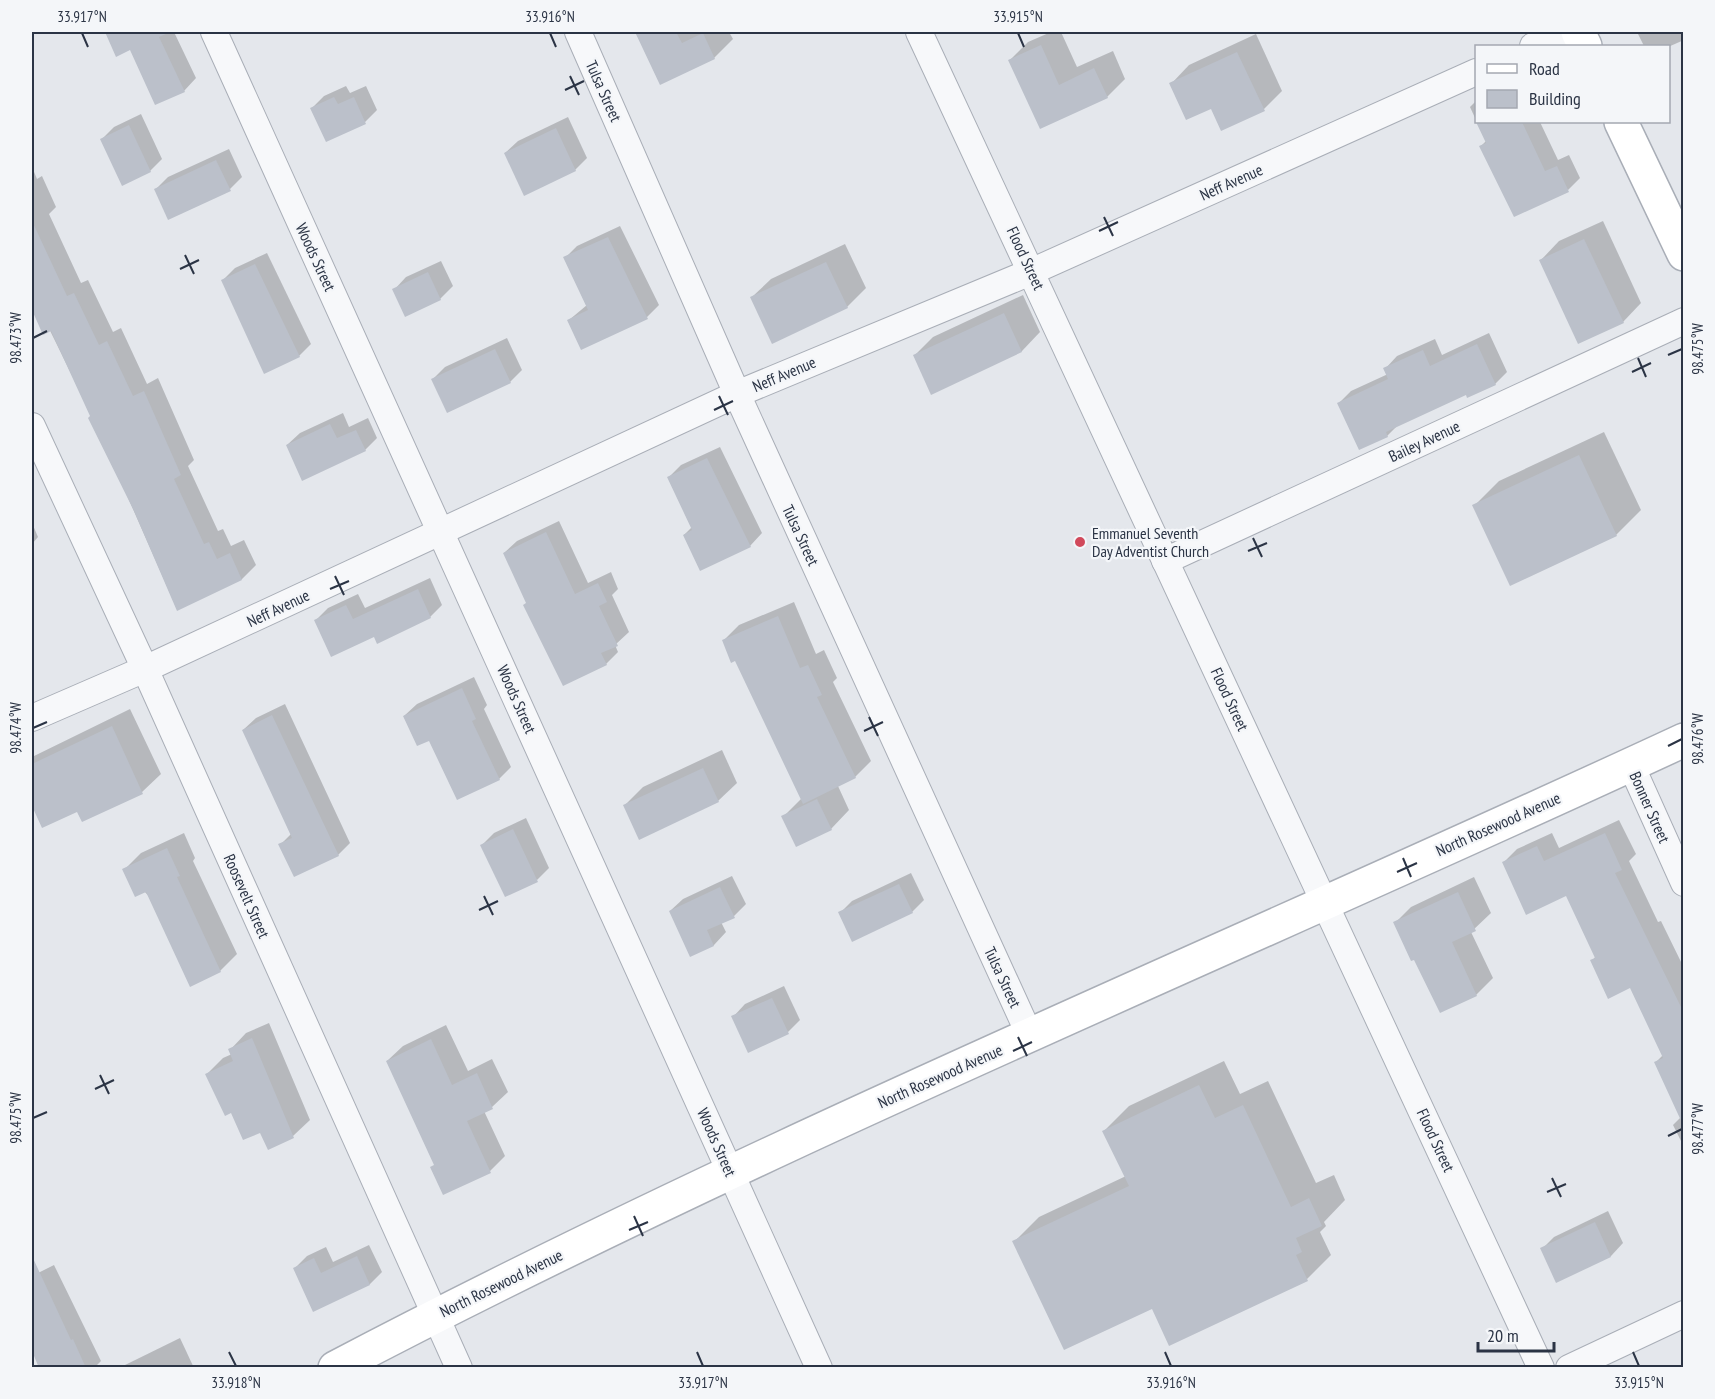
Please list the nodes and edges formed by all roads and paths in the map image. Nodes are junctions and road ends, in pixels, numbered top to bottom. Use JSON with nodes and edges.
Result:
{"nodes":[{"id":1,"x":214,"y":32,"type":"edge"},
{"id":2,"x":578,"y":32,"type":"edge"},
{"id":3,"x":919,"y":32,"type":"edge"},
{"id":4,"x":1566,"y":32,"type":"edge"},
{"id":5,"x":1535,"y":45,"type":"edge"},
{"id":6,"x":1475,"y":72,"type":"edge"},
{"id":7,"x":1621,"y":123,"type":"edge"},
{"id":8,"x":1683,"y":254,"type":"edge"},
{"id":9,"x":1032,"y":271,"type":"junction"},
{"id":10,"x":1683,"y":321,"type":"edge"},
{"id":11,"x":737,"y":394,"type":"junction"},
{"id":12,"x":32,"y":426,"type":"edge"},
{"id":13,"x":442,"y":532,"type":"junction"},
{"id":14,"x":1165,"y":561,"type":"junction"},
{"id":15,"x":145,"y":669,"type":"junction"},
{"id":16,"x":32,"y":718,"type":"edge"},
{"id":17,"x":1683,"y":740,"type":"edge"},
{"id":18,"x":1630,"y":765,"type":"junction"},
{"id":19,"x":1683,"y":883,"type":"edge"},
{"id":20,"x":1326,"y":901,"type":"junction"},
{"id":21,"x":1030,"y":1036,"type":"junction"},
{"id":22,"x":730,"y":1171,"type":"junction"},
{"id":23,"x":1683,"y":1314,"type":"edge"},
{"id":24,"x":436,"y":1315,"type":"junction"},
{"id":25,"x":335,"y":1368,"type":"edge"},
{"id":26,"x":459,"y":1368,"type":"edge"},
{"id":27,"x":819,"y":1368,"type":"edge"},
{"id":28,"x":1540,"y":1368,"type":"edge"},
{"id":29,"x":1569,"y":1368,"type":"edge"}],
"edges":[{"from":1,"to":13,"type":"street","name":"Woods Street"},
{"from":2,"to":11,"type":"street","name":"Tulsa Street"},
{"from":3,"to":9,"type":"street","name":"Flood Street"},
{"from":4,"to":5,"type":"street"},
{"from":6,"to":9,"type":"street","name":"Neff Avenue"},
{"from":7,"to":8,"type":"street"},
{"from":9,"to":11,"type":"street","name":"Neff Avenue"},
{"from":9,"to":14,"type":"street","name":"Flood Street"},
{"from":10,"to":14,"type":"street","name":"Bailey Avenue"},
{"from":11,"to":13,"type":"street","name":"Neff Avenue"},
{"from":11,"to":21,"type":"street","name":"Tulsa Street"},
{"from":12,"to":15,"type":"street","name":"Roosevelt Street"},
{"from":13,"to":15,"type":"street","name":"Neff Avenue"},
{"from":13,"to":22,"type":"street","name":"Woods Street"},
{"from":14,"to":20,"type":"street","name":"Flood Street"},
{"from":15,"to":16,"type":"street","name":"Neff Avenue"},
{"from":15,"to":24,"type":"street","name":"Roosevelt Street"},
{"from":17,"to":18,"type":"street","name":"North Rosewood Avenue"},
{"from":18,"to":19,"type":"street","name":"Bonner Street"},
{"from":18,"to":20,"type":"street","name":"North Rosewood Avenue"},
{"from":20,"to":21,"type":"street","name":"North Rosewood Avenue"},
{"from":20,"to":28,"type":"street","name":"Flood Street"},
{"from":21,"to":22,"type":"street","name":"North Rosewood Avenue"},
{"from":22,"to":24,"type":"street","name":"North Rosewood Avenue"},
{"from":22,"to":27,"type":"street","name":"Woods Street"},
{"from":23,"to":29,"type":"street"},
{"from":24,"to":25,"type":"street","name":"North Rosewood Avenue"},
{"from":24,"to":26,"type":"street","name":"Roosevelt Street"}]}
